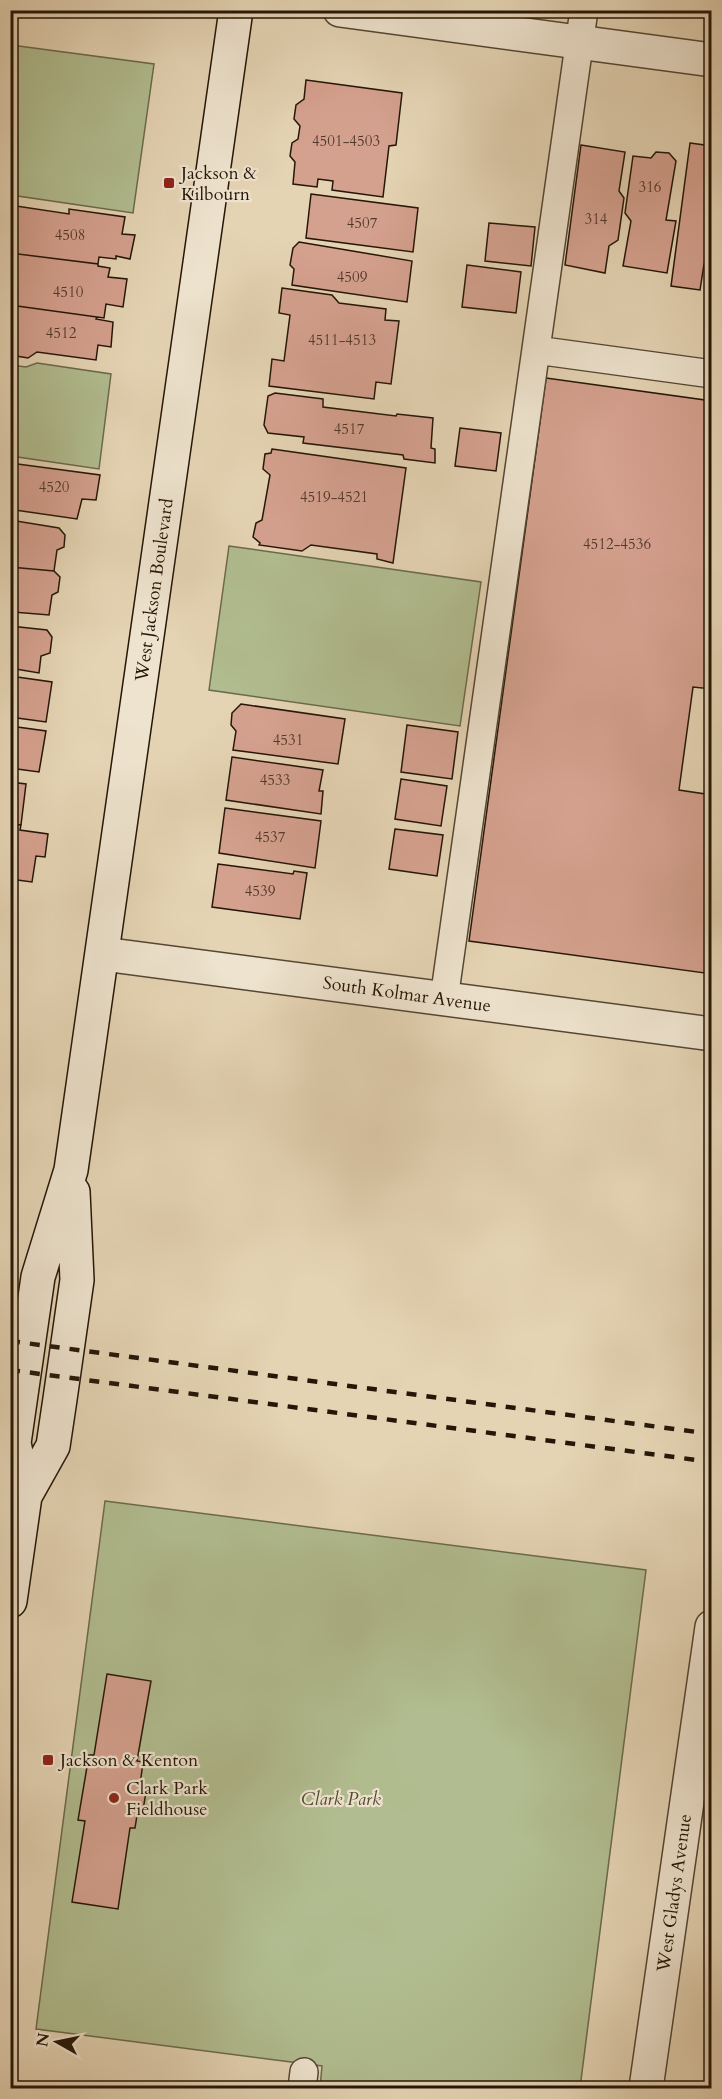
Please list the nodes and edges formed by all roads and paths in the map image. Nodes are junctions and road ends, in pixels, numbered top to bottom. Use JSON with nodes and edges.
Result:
{"nodes":[{"id":1,"x":236,"y":10,"type":"edge"},
{"id":2,"x":340,"y":10,"type":"edge"},
{"id":3,"x":584,"y":10,"type":"edge"},
{"id":4,"x":579,"y":42,"type":"junction"},
{"id":5,"x":711,"y":60,"type":"edge"},
{"id":6,"x":536,"y":350,"type":"junction"},
{"id":7,"x":711,"y":374,"type":"edge"},
{"id":8,"x":103,"y":954,"type":"junction"},
{"id":9,"x":444,"y":999,"type":"junction"},
{"id":10,"x":711,"y":1034,"type":"edge"},
{"id":11,"x":18,"y":1495,"type":"edge"},
{"id":12,"x":10,"y":1601,"type":"edge"},
{"id":13,"x":711,"y":1627,"type":"edge"},
{"id":14,"x":646,"y":2088,"type":"edge"}],
"edges":[{"from":1,"to":8,"type":"street","name":"West Jackson Boulevard"},
{"from":2,"to":4,"type":"street"},
{"from":3,"to":4,"type":"lane"},
{"from":4,"to":5,"type":"street"},
{"from":4,"to":6,"type":"lane"},
{"from":6,"to":7,"type":"lane"},
{"from":6,"to":9,"type":"lane"},
{"from":8,"to":9,"type":"street","name":"South Kolmar Avenue"},
{"from":8,"to":11,"type":"street","name":"West Jackson Boulevard"},
{"from":9,"to":10,"type":"street","name":"South Kolmar Avenue"},
{"from":11,"to":12,"type":"street","name":"West Jackson Boulevard"},
{"from":13,"to":14,"type":"street","name":"West Gladys Avenue"}]}
